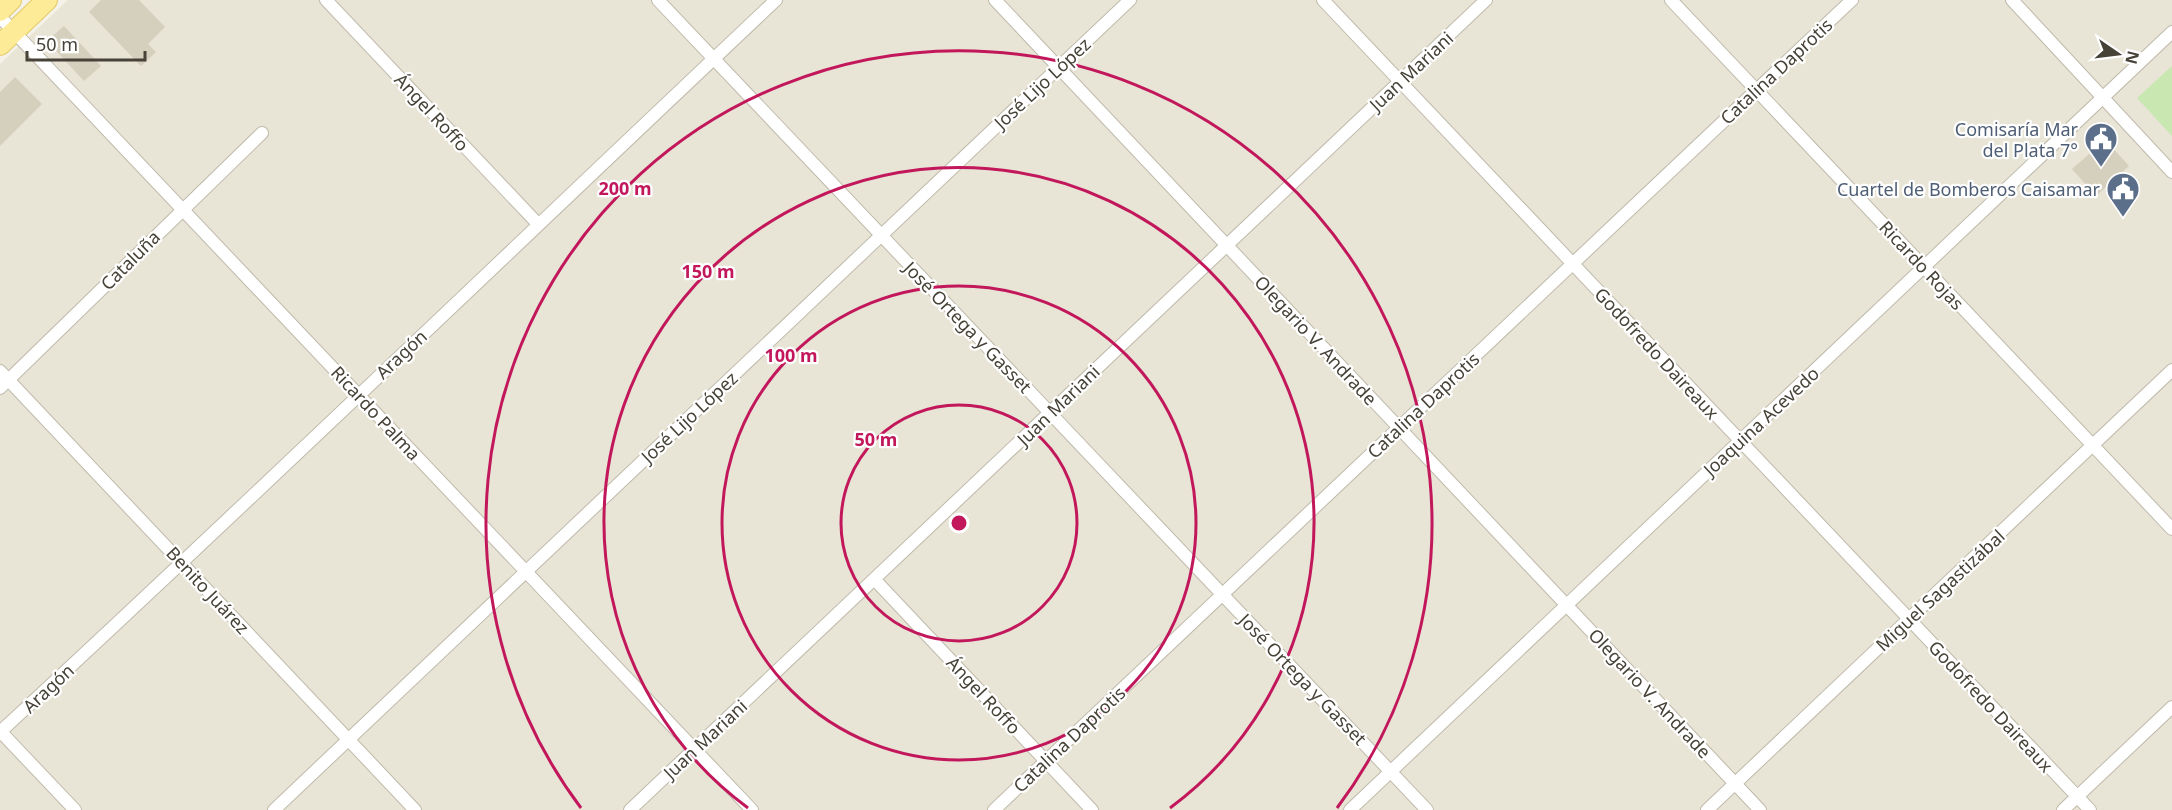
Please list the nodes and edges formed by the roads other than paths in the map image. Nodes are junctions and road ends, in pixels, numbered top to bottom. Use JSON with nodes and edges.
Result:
{"nodes":[{"id":1,"x":11,"y":0,"type":"edge"},
{"id":2,"x":47,"y":0,"type":"edge"},
{"id":3,"x":326,"y":0,"type":"edge"},
{"id":4,"x":658,"y":0,"type":"edge"},
{"id":5,"x":776,"y":0,"type":"edge"},
{"id":6,"x":995,"y":0,"type":"edge"},
{"id":7,"x":1130,"y":0,"type":"edge"},
{"id":8,"x":1323,"y":0,"type":"edge"},
{"id":9,"x":1486,"y":0,"type":"edge"},
{"id":10,"x":1671,"y":0,"type":"edge"},
{"id":11,"x":1852,"y":0,"type":"edge"},
{"id":12,"x":2012,"y":0,"type":"edge"},
{"id":13,"x":0,"y":11,"type":"edge"},
{"id":14,"x":0,"y":17,"type":"edge"},
{"id":15,"x":2172,"y":32,"type":"edge"},
{"id":16,"x":7,"y":38,"type":"edge"},
{"id":17,"x":714,"y":59,"type":"junction"},
{"id":18,"x":1059,"y":67,"type":"junction"},
{"id":19,"x":1400,"y":81,"type":"junction"},
{"id":20,"x":1756,"y":90,"type":"junction"},
{"id":21,"x":2104,"y":96,"type":"junction"},
{"id":22,"x":262,"y":133,"type":"dead end"},
{"id":23,"x":2172,"y":172,"type":"edge"},
{"id":24,"x":182,"y":209,"type":"junction"},
{"id":25,"x":538,"y":224,"type":"junction"},
{"id":26,"x":881,"y":235,"type":"junction"},
{"id":27,"x":1227,"y":245,"type":"junction"},
{"id":28,"x":1573,"y":263,"type":"junction"},
{"id":29,"x":1924,"y":267,"type":"junction"},
{"id":30,"x":2172,"y":370,"type":"edge"},
{"id":31,"x":3,"y":379,"type":"edge"},
{"id":32,"x":358,"y":394,"type":"junction"},
{"id":33,"x":1050,"y":413,"type":"junction"},
{"id":34,"x":1399,"y":428,"type":"junction"},
{"id":35,"x":1741,"y":440,"type":"junction"},
{"id":36,"x":2093,"y":446,"type":"junction"},
{"id":37,"x":2172,"y":530,"type":"edge"},
{"id":38,"x":183,"y":564,"type":"junction"},
{"id":39,"x":526,"y":571,"type":"junction"},
{"id":40,"x":875,"y":580,"type":"junction"},
{"id":41,"x":1222,"y":594,"type":"junction"},
{"id":42,"x":1567,"y":605,"type":"junction"},
{"id":43,"x":1909,"y":619,"type":"junction"},
{"id":44,"x":2172,"y":707,"type":"edge"},
{"id":45,"x":0,"y":732,"type":"edge"},
{"id":46,"x":349,"y":739,"type":"junction"},
{"id":47,"x":694,"y":749,"type":"junction"},
{"id":48,"x":1046,"y":761,"type":"junction"},
{"id":49,"x":1391,"y":772,"type":"junction"},
{"id":50,"x":1735,"y":783,"type":"junction"},
{"id":51,"x":2077,"y":797,"type":"junction"},
{"id":52,"x":75,"y":810,"type":"edge"},
{"id":53,"x":274,"y":810,"type":"edge"},
{"id":54,"x":415,"y":810,"type":"edge"},
{"id":55,"x":630,"y":810,"type":"edge"},
{"id":56,"x":752,"y":810,"type":"edge"},
{"id":57,"x":994,"y":810,"type":"edge"},
{"id":58,"x":1092,"y":810,"type":"edge"},
{"id":59,"x":1350,"y":810,"type":"edge"},
{"id":60,"x":1427,"y":810,"type":"edge"},
{"id":61,"x":1707,"y":810,"type":"edge"},
{"id":62,"x":1760,"y":810,"type":"edge"},
{"id":63,"x":2063,"y":810,"type":"edge"},
{"id":64,"x":2090,"y":810,"type":"edge"}],
"edges":[{"from":1,"to":13,"type":"main road"},
{"from":2,"to":16,"type":"main road"},
{"from":3,"to":25,"type":"street","name":"Ángel Roffo"},
{"from":4,"to":17,"type":"street","name":"José Ortega y Gasset"},
{"from":5,"to":17,"type":"street","name":"Aragón"},
{"from":6,"to":18,"type":"street","name":"Olegario V. Andrade"},
{"from":7,"to":18,"type":"street","name":"José Lijo López"},
{"from":8,"to":19,"type":"street","name":"Godofredo Daireaux"},
{"from":9,"to":19,"type":"street","name":"Juan Mariani"},
{"from":10,"to":20,"type":"street","name":"Ricardo Rojas"},
{"from":11,"to":20,"type":"street","name":"Catalina Daprotis"},
{"from":12,"to":21,"type":"street"},
{"from":14,"to":16,"type":"street","name":"Ricardo Palma"},
{"from":15,"to":21,"type":"street","name":"Joaquina Acevedo"},
{"from":16,"to":24,"type":"street","name":"Ricardo Palma"},
{"from":17,"to":25,"type":"street","name":"Aragón"},
{"from":17,"to":26,"type":"street","name":"José Ortega y Gasset"},
{"from":18,"to":26,"type":"street","name":"José Lijo López"},
{"from":18,"to":27,"type":"street","name":"Olegario V. Andrade"},
{"from":19,"to":27,"type":"street","name":"Juan Mariani"},
{"from":19,"to":28,"type":"street","name":"Godofredo Daireaux"},
{"from":20,"to":28,"type":"street","name":"Catalina Daprotis"},
{"from":20,"to":29,"type":"street","name":"Ricardo Rojas"},
{"from":21,"to":23,"type":"street"},
{"from":21,"to":29,"type":"street","name":"Joaquina Acevedo"},
{"from":22,"to":24,"type":"street","name":"Cataluña"},
{"from":24,"to":31,"type":"street","name":"Cataluña"},
{"from":24,"to":32,"type":"street","name":"Ricardo Palma"},
{"from":25,"to":32,"type":"street","name":"Aragón"},
{"from":26,"to":33,"type":"street","name":"José Ortega y Gasset"},
{"from":26,"to":39,"type":"street","name":"José Lijo López"},
{"from":27,"to":33,"type":"street","name":"Juan Mariani"},
{"from":27,"to":34,"type":"street","name":"Olegario V. Andrade"},
{"from":28,"to":34,"type":"street","name":"Catalina Daprotis"},
{"from":28,"to":35,"type":"street","name":"Godofredo Daireaux"},
{"from":29,"to":35,"type":"street","name":"Joaquina Acevedo"},
{"from":29,"to":36,"type":"street","name":"Ricardo Rojas"},
{"from":30,"to":36,"type":"street","name":"Miguel Sagastizábal"},
{"from":31,"to":38,"type":"street","name":"Benito Juárez"},
{"from":32,"to":38,"type":"street","name":"Aragón"},
{"from":32,"to":39,"type":"street","name":"Ricardo Palma"},
{"from":33,"to":40,"type":"street","name":"Juan Mariani"},
{"from":33,"to":41,"type":"street","name":"José Ortega y Gasset"},
{"from":34,"to":41,"type":"street","name":"Catalina Daprotis"},
{"from":34,"to":42,"type":"street","name":"Olegario V. Andrade"},
{"from":35,"to":42,"type":"street","name":"Joaquina Acevedo"},
{"from":35,"to":43,"type":"street","name":"Godofredo Daireaux"},
{"from":36,"to":37,"type":"street","name":"Ricardo Rojas"},
{"from":36,"to":43,"type":"street","name":"Miguel Sagastizábal"},
{"from":38,"to":45,"type":"street","name":"Aragón"},
{"from":38,"to":46,"type":"street","name":"Benito Juárez"},
{"from":39,"to":46,"type":"street","name":"José Lijo López"},
{"from":39,"to":47,"type":"street","name":"Ricardo Palma"},
{"from":40,"to":47,"type":"street","name":"Juan Mariani"},
{"from":40,"to":48,"type":"street","name":"Ángel Roffo"},
{"from":41,"to":48,"type":"street","name":"Catalina Daprotis"},
{"from":41,"to":49,"type":"street","name":"José Ortega y Gasset"},
{"from":42,"to":49,"type":"street","name":"Joaquina Acevedo"},
{"from":42,"to":50,"type":"street","name":"Olegario V. Andrade"},
{"from":43,"to":50,"type":"street","name":"Miguel Sagastizábal"},
{"from":43,"to":51,"type":"street","name":"Godofredo Daireaux"},
{"from":44,"to":51,"type":"street"},
{"from":45,"to":52,"type":"street"},
{"from":46,"to":53,"type":"street","name":"José Lijo López"},
{"from":46,"to":54,"type":"street","name":"Benito Juárez"},
{"from":47,"to":55,"type":"street","name":"Juan Mariani"},
{"from":47,"to":56,"type":"street","name":"Ricardo Palma"},
{"from":48,"to":57,"type":"street","name":"Catalina Daprotis"},
{"from":48,"to":58,"type":"street","name":"Ángel Roffo"},
{"from":49,"to":59,"type":"street","name":"Joaquina Acevedo"},
{"from":49,"to":60,"type":"street","name":"José Ortega y Gasset"},
{"from":50,"to":61,"type":"street","name":"Miguel Sagastizábal"},
{"from":50,"to":62,"type":"street","name":"Olegario V. Andrade"},
{"from":51,"to":63,"type":"street"},
{"from":51,"to":64,"type":"street","name":"Godofredo Daireaux"}]}
